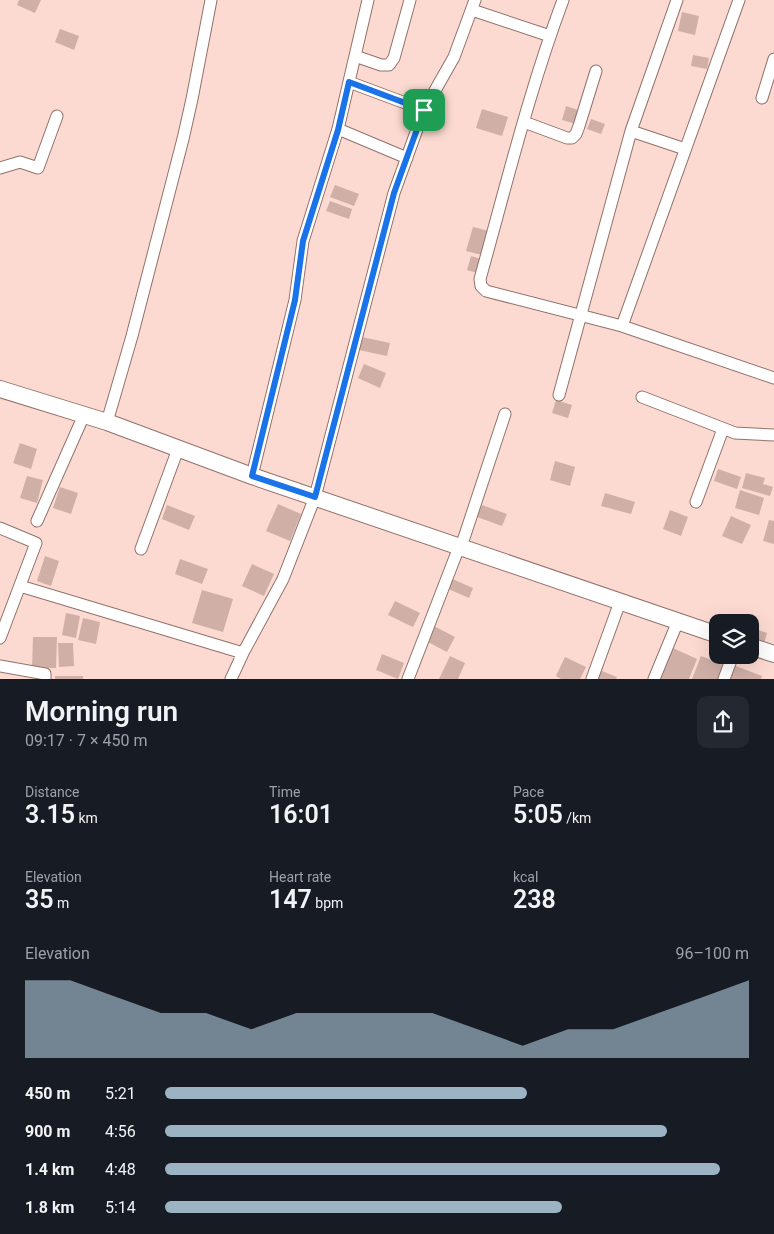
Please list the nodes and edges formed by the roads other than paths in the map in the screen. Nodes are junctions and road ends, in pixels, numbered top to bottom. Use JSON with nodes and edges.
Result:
{"nodes":[{"id":1,"x":211,"y":0,"type":"edge"},
{"id":2,"x":368,"y":0,"type":"edge"},
{"id":3,"x":410,"y":0,"type":"edge"},
{"id":4,"x":563,"y":0,"type":"edge"},
{"id":5,"x":677,"y":0,"type":"edge"},
{"id":6,"x":739,"y":0,"type":"edge"},
{"id":7,"x":474,"y":5,"type":"edge"},
{"id":8,"x":550,"y":36,"type":"junction"},
{"id":9,"x":355,"y":56,"type":"junction"},
{"id":10,"x":774,"y":59,"type":"edge"},
{"id":11,"x":596,"y":71,"type":"dead end"},
{"id":12,"x":349,"y":82,"type":"junction"},
{"id":13,"x":762,"y":98,"type":"dead end"},
{"id":14,"x":424,"y":110,"type":"junction"},
{"id":15,"x":57,"y":116,"type":"dead end"},
{"id":16,"x":524,"y":122,"type":"junction"},
{"id":17,"x":338,"y":130,"type":"junction"},
{"id":18,"x":631,"y":131,"type":"junction"},
{"id":19,"x":685,"y":149,"type":"junction"},
{"id":20,"x":407,"y":158,"type":"junction"},
{"id":21,"x":0,"y":168,"type":"edge"},
{"id":22,"x":582,"y":314,"type":"junction"},
{"id":23,"x":622,"y":326,"type":"junction"},
{"id":24,"x":774,"y":378,"type":"edge"},
{"id":25,"x":0,"y":389,"type":"edge"},
{"id":26,"x":558,"y":396,"type":"dead end"},
{"id":27,"x":642,"y":397,"type":"dead end"},
{"id":28,"x":505,"y":414,"type":"dead end"},
{"id":29,"x":84,"y":415,"type":"junction"},
{"id":30,"x":108,"y":422,"type":"junction"},
{"id":31,"x":723,"y":428,"type":"junction"},
{"id":32,"x":774,"y":435,"type":"edge"},
{"id":33,"x":178,"y":449,"type":"junction"},
{"id":34,"x":252,"y":476,"type":"junction"},
{"id":35,"x":315,"y":497,"type":"junction"},
{"id":36,"x":696,"y":502,"type":"dead end"},
{"id":37,"x":36,"y":521,"type":"dead end"},
{"id":38,"x":0,"y":528,"type":"edge"},
{"id":39,"x":460,"y":547,"type":"junction"},
{"id":40,"x":141,"y":549,"type":"dead end"},
{"id":41,"x":20,"y":586,"type":"junction"},
{"id":42,"x":620,"y":602,"type":"junction"},
{"id":43,"x":678,"y":621,"type":"junction"},
{"id":44,"x":709,"y":632,"type":"edge"},
{"id":45,"x":0,"y":638,"type":"edge"},
{"id":46,"x":759,"y":649,"type":"edge"},
{"id":47,"x":243,"y":653,"type":"junction"},
{"id":48,"x":774,"y":654,"type":"edge"},
{"id":49,"x":730,"y":664,"type":"edge"},
{"id":50,"x":0,"y":666,"type":"edge"},
{"id":51,"x":45,"y":679,"type":"edge"},
{"id":52,"x":231,"y":679,"type":"edge"},
{"id":53,"x":408,"y":679,"type":"edge"},
{"id":54,"x":592,"y":679,"type":"edge"},
{"id":55,"x":654,"y":679,"type":"edge"},
{"id":56,"x":724,"y":679,"type":"edge"}],
"edges":[{"from":1,"to":30,"type":"street"},
{"from":2,"to":9,"type":"street"},
{"from":3,"to":9,"type":"street"},
{"from":4,"to":8,"type":"street"},
{"from":5,"to":18,"type":"street"},
{"from":6,"to":19,"type":"street"},
{"from":7,"to":8,"type":"street"},
{"from":7,"to":14,"type":"street"},
{"from":8,"to":16,"type":"street"},
{"from":9,"to":12,"type":"street"},
{"from":10,"to":13,"type":"street"},
{"from":11,"to":16,"type":"street"},
{"from":12,"to":14,"type":"street"},
{"from":12,"to":17,"type":"street"},
{"from":14,"to":20,"type":"street"},
{"from":15,"to":21,"type":"street"},
{"from":16,"to":22,"type":"street"},
{"from":17,"to":20,"type":"street"},
{"from":17,"to":34,"type":"street"},
{"from":18,"to":19,"type":"street"},
{"from":18,"to":22,"type":"street"},
{"from":19,"to":23,"type":"street"},
{"from":20,"to":35,"type":"street"},
{"from":22,"to":23,"type":"street"},
{"from":22,"to":26,"type":"street"},
{"from":23,"to":24,"type":"street"},
{"from":25,"to":29,"type":"main road"},
{"from":27,"to":31,"type":"street"},
{"from":28,"to":39,"type":"street"},
{"from":29,"to":30,"type":"main road"},
{"from":29,"to":37,"type":"street"},
{"from":30,"to":33,"type":"main road"},
{"from":31,"to":32,"type":"street"},
{"from":31,"to":36,"type":"street"},
{"from":33,"to":34,"type":"main road"},
{"from":33,"to":40,"type":"street"},
{"from":34,"to":35,"type":"main road"},
{"from":35,"to":39,"type":"main road"},
{"from":35,"to":47,"type":"street"},
{"from":38,"to":41,"type":"street"},
{"from":39,"to":42,"type":"main road"},
{"from":39,"to":53,"type":"street"},
{"from":41,"to":45,"type":"street"},
{"from":41,"to":47,"type":"street"},
{"from":42,"to":43,"type":"main road"},
{"from":42,"to":54,"type":"street"},
{"from":43,"to":44,"type":"main road"},
{"from":43,"to":55,"type":"street"},
{"from":46,"to":48,"type":"main road"},
{"from":47,"to":52,"type":"street"},
{"from":49,"to":56,"type":"street"},
{"from":50,"to":51,"type":"street"}]}
